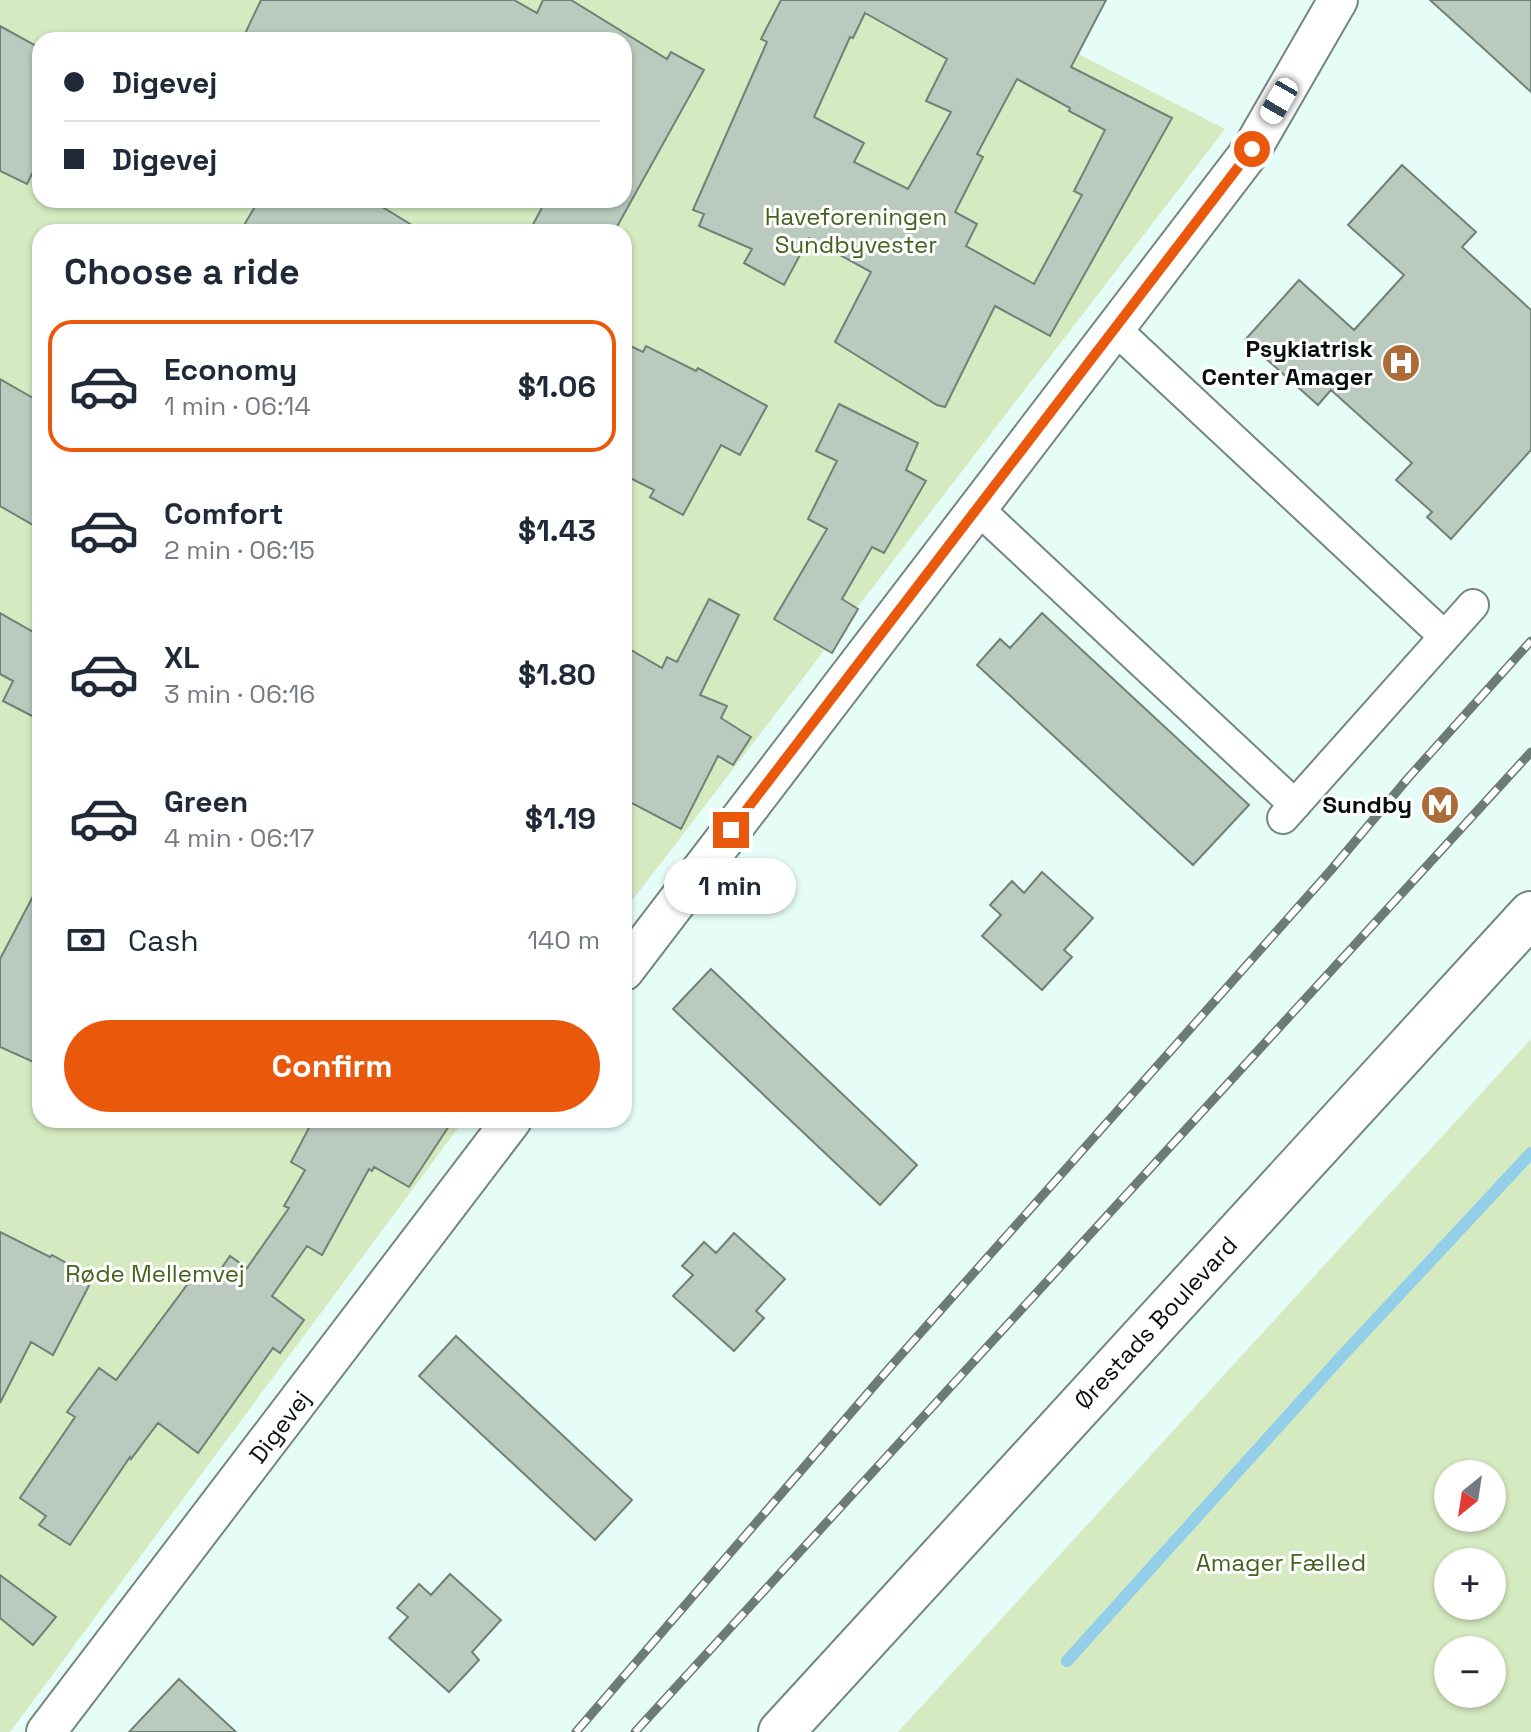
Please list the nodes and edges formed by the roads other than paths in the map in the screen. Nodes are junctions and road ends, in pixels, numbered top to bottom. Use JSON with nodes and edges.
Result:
{"nodes":[{"id":1,"x":1338,"y":0,"type":"edge"},
{"id":2,"x":1114,"y":328,"type":"junction"},
{"id":3,"x":977,"y":508,"type":"junction"},
{"id":4,"x":1473,"y":605,"type":"dead end"},
{"id":5,"x":1444,"y":636,"type":"junction"},
{"id":6,"x":1531,"y":914,"type":"edge"},
{"id":7,"x":632,"y":961,"type":"edge"},
{"id":8,"x":506,"y":1128,"type":"edge"},
{"id":9,"x":46,"y":1732,"type":"edge"},
{"id":10,"x":781,"y":1732,"type":"edge"}],
"edges":[{"from":1,"to":2,"type":"street"},
{"from":2,"to":3,"type":"street"},
{"from":2,"to":5,"type":"street"},
{"from":3,"to":5,"type":"street"},
{"from":3,"to":7,"type":"street"},
{"from":4,"to":5,"type":"street"},
{"from":6,"to":10,"type":"street","name":"Ørestads Boulevard"},
{"from":8,"to":9,"type":"street","name":"Digevej"}]}
